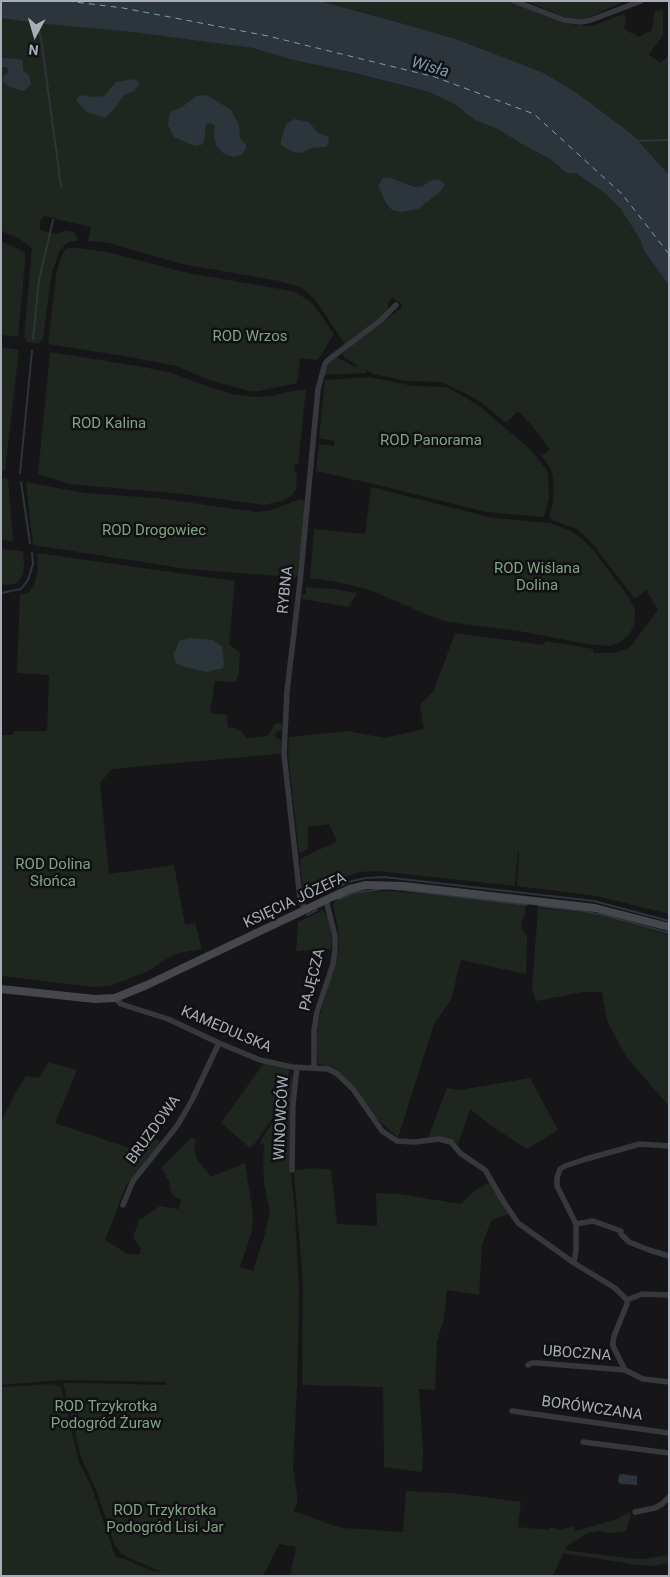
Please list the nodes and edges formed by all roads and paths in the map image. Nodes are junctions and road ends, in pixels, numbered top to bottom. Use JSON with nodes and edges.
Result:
{"nodes":[{"id":1,"x":514,"y":1,"type":"edge"},
{"id":2,"x":641,"y":1,"type":"edge"},
{"id":3,"x":396,"y":305,"type":"dead end"},
{"id":4,"x":326,"y":900,"type":"junction"},
{"id":5,"x":305,"y":910,"type":"junction"},
{"id":6,"x":669,"y":928,"type":"edge"},
{"id":7,"x":1,"y":989,"type":"edge"},
{"id":8,"x":115,"y":998,"type":"junction"},
{"id":9,"x":219,"y":1043,"type":"junction"},
{"id":10,"x":297,"y":1067,"type":"junction"},
{"id":11,"x":314,"y":1067,"type":"junction"},
{"id":12,"x":669,"y":1146,"type":"edge"},
{"id":13,"x":292,"y":1170,"type":"dead end"},
{"id":14,"x":123,"y":1205,"type":"dead end"},
{"id":15,"x":576,"y":1224,"type":"junction"},
{"id":16,"x":669,"y":1256,"type":"edge"},
{"id":17,"x":574,"y":1263,"type":"junction"},
{"id":18,"x":669,"y":1295,"type":"edge"},
{"id":19,"x":628,"y":1300,"type":"junction"},
{"id":20,"x":528,"y":1366,"type":"dead end"},
{"id":21,"x":625,"y":1370,"type":"junction"},
{"id":22,"x":669,"y":1382,"type":"edge"},
{"id":23,"x":512,"y":1412,"type":"dead end"},
{"id":24,"x":669,"y":1433,"type":"edge"},
{"id":25,"x":582,"y":1442,"type":"dead end"},
{"id":26,"x":669,"y":1453,"type":"edge"},
{"id":27,"x":669,"y":1497,"type":"edge"},
{"id":28,"x":635,"y":1512,"type":"dead end"}],
"edges":[{"from":1,"to":2,"type":"street"},
{"from":3,"to":5,"type":"street","name":"RYBNA"},
{"from":4,"to":5,"type":"main road","name":"KSIĘCIA JÓZEFA"},
{"from":4,"to":6,"type":"main road","name":"KSIĘCIA JÓZEFA"},
{"from":4,"to":11,"type":"street","name":"PAJĘCZA"},
{"from":5,"to":8,"type":"main road","name":"KSIĘCIA JÓZEFA"},
{"from":7,"to":8,"type":"main road","name":"KSIĘCIA JÓZEFA"},
{"from":8,"to":9,"type":"street","name":"KAMEDULSKA"},
{"from":9,"to":10,"type":"street","name":"KAMEDULSKA"},
{"from":9,"to":14,"type":"street","name":"BRUZDOWA"},
{"from":10,"to":11,"type":"street","name":"KAMEDULSKA"},
{"from":10,"to":13,"type":"street","name":"WINOWCÓW"},
{"from":11,"to":17,"type":"street","name":"KAMEDULSKA"},
{"from":12,"to":15,"type":"street"},
{"from":15,"to":16,"type":"street"},
{"from":15,"to":17,"type":"street"},
{"from":17,"to":19,"type":"street","name":"KAMEDULSKA"},
{"from":18,"to":19,"type":"street"},
{"from":19,"to":21,"type":"street"},
{"from":20,"to":21,"type":"street","name":"UBOCZNA"},
{"from":21,"to":22,"type":"street","name":"UBOCZNA"},
{"from":23,"to":24,"type":"street","name":"BORÓWCZANA"},
{"from":25,"to":26,"type":"street"},
{"from":27,"to":28,"type":"street"}]}
